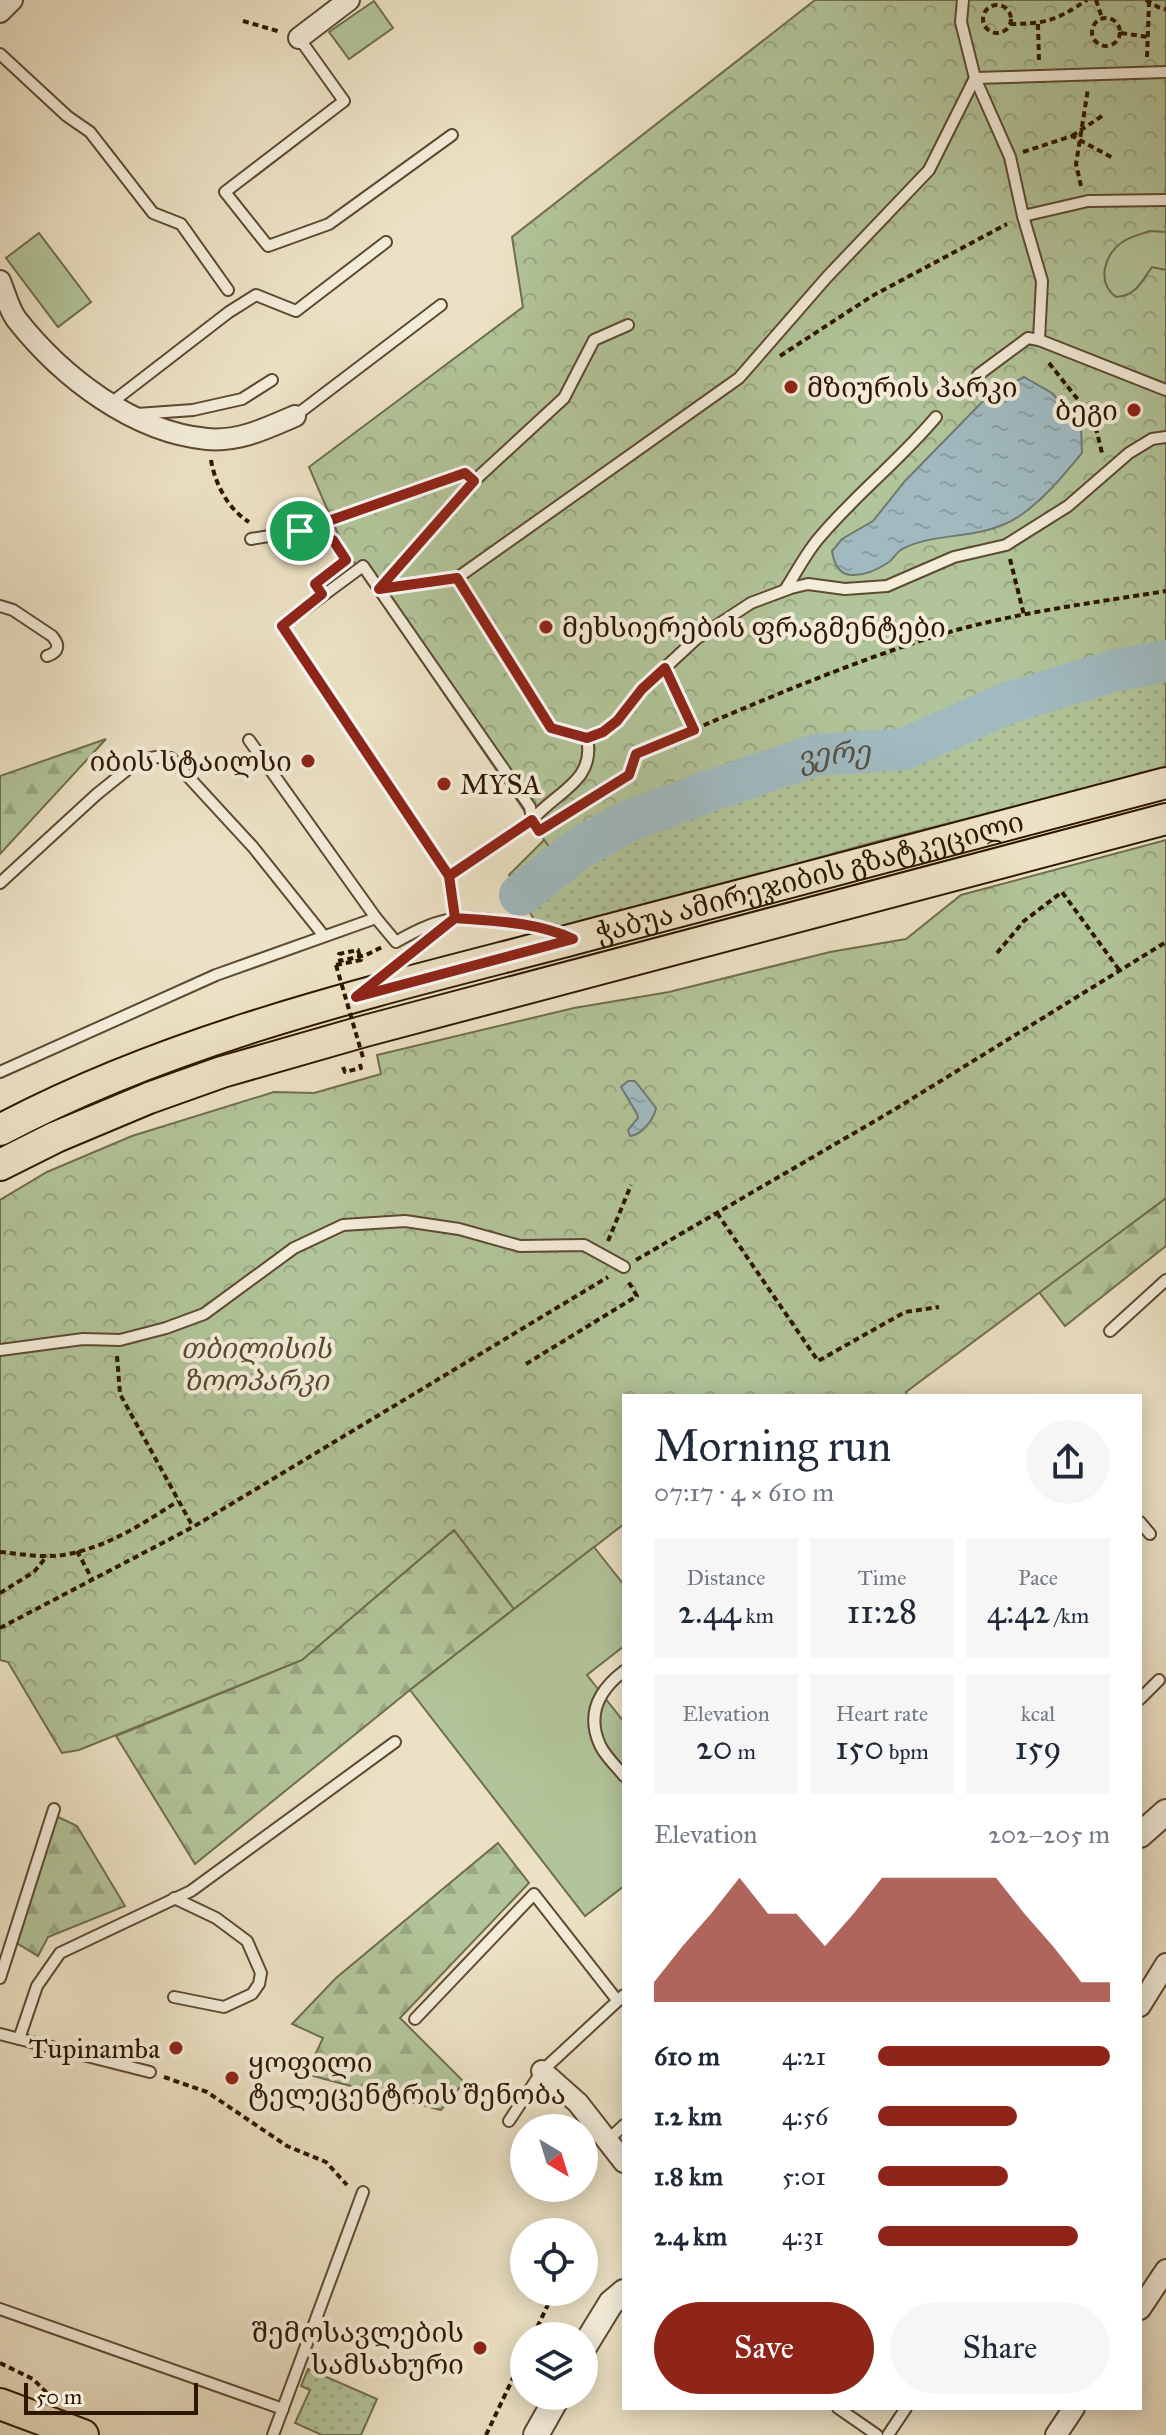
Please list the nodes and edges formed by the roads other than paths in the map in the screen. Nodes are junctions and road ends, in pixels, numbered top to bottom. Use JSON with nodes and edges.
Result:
{"nodes":[{"id":1,"x":12,"y":0,"type":"edge"},
{"id":2,"x":349,"y":0,"type":"edge"},
{"id":3,"x":963,"y":0,"type":"edge"},
{"id":4,"x":0,"y":12,"type":"edge"},
{"id":5,"x":299,"y":38,"type":"joint"},
{"id":6,"x":0,"y":54,"type":"edge"},
{"id":7,"x":1166,"y":72,"type":"edge"},
{"id":8,"x":975,"y":78,"type":"junction"},
{"id":9,"x":452,"y":135,"type":"dead end"},
{"id":10,"x":1166,"y":200,"type":"edge"},
{"id":11,"x":1023,"y":216,"type":"junction"},
{"id":12,"x":386,"y":242,"type":"dead end"},
{"id":13,"x":0,"y":281,"type":"edge"},
{"id":14,"x":228,"y":290,"type":"dead end"},
{"id":15,"x":441,"y":305,"type":"dead end"},
{"id":16,"x":628,"y":325,"type":"dead end"},
{"id":17,"x":1033,"y":339,"type":"junction"},
{"id":18,"x":978,"y":375,"type":"dead end"},
{"id":19,"x":272,"y":380,"type":"dead end"},
{"id":20,"x":1166,"y":390,"type":"edge"},
{"id":21,"x":111,"y":403,"type":"junction"},
{"id":22,"x":131,"y":414,"type":"junction"},
{"id":23,"x":295,"y":416,"type":"joint"},
{"id":24,"x":936,"y":417,"type":"dead end"},
{"id":25,"x":1166,"y":437,"type":"edge"},
{"id":26,"x":474,"y":481,"type":"junction"},
{"id":27,"x":251,"y":539,"type":"dead end"},
{"id":28,"x":379,"y":589,"type":"junction"},
{"id":29,"x":785,"y":590,"type":"junction"},
{"id":30,"x":0,"y":606,"type":"edge"},
{"id":31,"x":47,"y":656,"type":"dead end"},
{"id":32,"x":587,"y":738,"type":"junction"},
{"id":33,"x":249,"y":740,"type":"dead end"},
{"id":34,"x":1166,"y":783,"type":"edge"},
{"id":35,"x":1166,"y":819,"type":"edge"},
{"id":36,"x":532,"y":820,"type":"junction"},
{"id":37,"x":539,"y":831,"type":"road end"},
{"id":38,"x":449,"y":876,"type":"junction"},
{"id":39,"x":0,"y":883,"type":"edge"},
{"id":40,"x":376,"y":918,"type":"junction"},
{"id":41,"x":455,"y":918,"type":"junction"},
{"id":42,"x":324,"y":936,"type":"junction"},
{"id":43,"x":573,"y":939,"type":"junction"},
{"id":44,"x":356,"y":997,"type":"junction"},
{"id":45,"x":3,"y":1067,"type":"edge"},
{"id":46,"x":0,"y":1130,"type":"edge"},
{"id":47,"x":0,"y":1165,"type":"edge"},
{"id":48,"x":624,"y":1267,"type":"road end"},
{"id":49,"x":1166,"y":1280,"type":"edge"},
{"id":50,"x":1110,"y":1331,"type":"dead end"},
{"id":51,"x":0,"y":1350,"type":"edge"},
{"id":52,"x":1142,"y":1524,"type":"edge"},
{"id":53,"x":1150,"y":1534,"type":"dead end"},
{"id":54,"x":622,"y":1673,"type":"edge"},
{"id":55,"x":1159,"y":1680,"type":"dead end"},
{"id":56,"x":1142,"y":1697,"type":"edge"},
{"id":57,"x":395,"y":1742,"type":"dead end"},
{"id":58,"x":622,"y":1773,"type":"edge"},
{"id":59,"x":54,"y":1809,"type":"dead end"},
{"id":60,"x":174,"y":1898,"type":"junction"},
{"id":61,"x":1166,"y":1964,"type":"edge"},
{"id":62,"x":0,"y":1978,"type":"edge"},
{"id":63,"x":174,"y":1997,"type":"dead end"},
{"id":64,"x":621,"y":1998,"type":"edge"},
{"id":65,"x":1142,"y":2003,"type":"edge"},
{"id":66,"x":415,"y":2019,"type":"dead end"},
{"id":67,"x":0,"y":2034,"type":"edge"},
{"id":68,"x":19,"y":2039,"type":"junction"},
{"id":69,"x":542,"y":2071,"type":"junction"},
{"id":70,"x":150,"y":2072,"type":"road end"},
{"id":71,"x":509,"y":2121,"type":"dead end"},
{"id":72,"x":622,"y":2127,"type":"edge"},
{"id":73,"x":608,"y":2140,"type":"junction"},
{"id":74,"x":622,"y":2159,"type":"edge"},
{"id":75,"x":363,"y":2192,"type":"dead end"},
{"id":76,"x":1166,"y":2270,"type":"edge"},
{"id":77,"x":622,"y":2294,"type":"edge"},
{"id":78,"x":1142,"y":2306,"type":"edge"},
{"id":79,"x":0,"y":2309,"type":"edge"},
{"id":80,"x":598,"y":2324,"type":"edge"},
{"id":81,"x":0,"y":2404,"type":"edge"},
{"id":82,"x":283,"y":2409,"type":"junction"},
{"id":83,"x":550,"y":2410,"type":"edge"},
{"id":84,"x":841,"y":2410,"type":"edge"},
{"id":85,"x":905,"y":2410,"type":"edge"},
{"id":86,"x":1073,"y":2410,"type":"edge"},
{"id":87,"x":83,"y":2435,"type":"edge"},
{"id":88,"x":273,"y":2435,"type":"edge"},
{"id":89,"x":536,"y":2435,"type":"edge"},
{"id":90,"x":877,"y":2435,"type":"edge"},
{"id":91,"x":888,"y":2435,"type":"edge"},
{"id":92,"x":1056,"y":2435,"type":"edge"}],
"edges":[{"from":1,"to":4,"type":"street"},
{"from":2,"to":5,"type":"street"},
{"from":3,"to":8,"type":"lane"},
{"from":5,"to":9,"type":"lane"},
{"from":6,"to":14,"type":"lane"},
{"from":7,"to":8,"type":"lane"},
{"from":8,"to":11,"type":"lane"},
{"from":8,"to":32,"type":"lane"},
{"from":10,"to":11,"type":"lane"},
{"from":11,"to":17,"type":"lane"},
{"from":12,"to":21,"type":"lane"},
{"from":13,"to":21,"type":"street"},
{"from":15,"to":23,"type":"lane"},
{"from":16,"to":26,"type":"lane"},
{"from":17,"to":18,"type":"lane"},
{"from":17,"to":20,"type":"lane"},
{"from":19,"to":22,"type":"lane"},
{"from":21,"to":22,"type":"street"},
{"from":22,"to":23,"type":"street"},
{"from":24,"to":29,"type":"lane"},
{"from":25,"to":29,"type":"lane"},
{"from":26,"to":27,"type":"lane"},
{"from":26,"to":28,"type":"lane"},
{"from":28,"to":36,"type":"lane"},
{"from":28,"to":38,"type":"lane"},
{"from":29,"to":32,"type":"lane"},
{"from":30,"to":31,"type":"lane"},
{"from":32,"to":36,"type":"lane"},
{"from":33,"to":40,"type":"lane"},
{"from":34,"to":43,"type":"main road","name":"ჭაბუა ამირეჯიბის გზატკეცილი"},
{"from":35,"to":47,"type":"main road","name":"ჭაბუა ამირეჯიბის გზატკეცილი"},
{"from":36,"to":37,"type":"lane"},
{"from":36,"to":38,"type":"lane"},
{"from":38,"to":41,"type":"lane"},
{"from":39,"to":42,"type":"lane"},
{"from":40,"to":41,"type":"lane"},
{"from":40,"to":42,"type":"lane"},
{"from":41,"to":43,"type":"lane"},
{"from":41,"to":44,"type":"lane"},
{"from":42,"to":45,"type":"lane"},
{"from":43,"to":44,"type":"main road","name":"ჭაბუა ამირეჯიბის გზატკეცილი"},
{"from":44,"to":46,"type":"main road","name":"ჭაბუა ამირეჯიბის გზატკეცილი"},
{"from":48,"to":51,"type":"lane"},
{"from":49,"to":50,"type":"lane"},
{"from":52,"to":53,"type":"lane"},
{"from":54,"to":58,"type":"lane"},
{"from":55,"to":56,"type":"lane"},
{"from":57,"to":60,"type":"lane"},
{"from":59,"to":62,"type":"lane"},
{"from":60,"to":63,"type":"lane"},
{"from":60,"to":68,"type":"lane"},
{"from":61,"to":65,"type":"street"},
{"from":64,"to":66,"type":"lane"},
{"from":64,"to":69,"type":"lane"},
{"from":67,"to":68,"type":"lane"},
{"from":68,"to":70,"type":"lane"},
{"from":69,"to":71,"type":"lane"},
{"from":69,"to":73,"type":"street"},
{"from":72,"to":73,"type":"lane"},
{"from":73,"to":74,"type":"street"},
{"from":75,"to":82,"type":"lane"},
{"from":76,"to":78,"type":"street"},
{"from":77,"to":80,"type":"street"},
{"from":79,"to":82,"type":"lane"},
{"from":81,"to":87,"type":"main road"},
{"from":82,"to":88,"type":"lane"},
{"from":83,"to":89,"type":"street"},
{"from":84,"to":90,"type":"lane"},
{"from":85,"to":91,"type":"lane"},
{"from":86,"to":92,"type":"street"}]}
